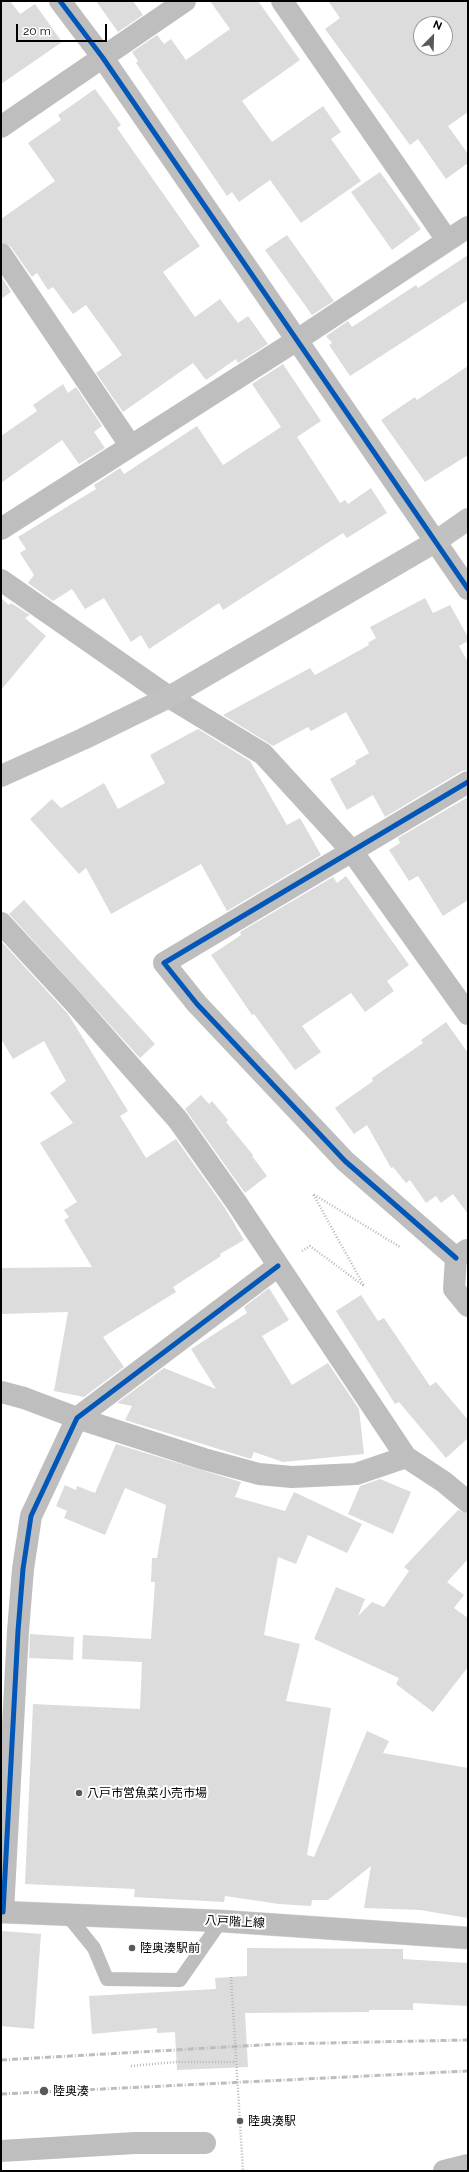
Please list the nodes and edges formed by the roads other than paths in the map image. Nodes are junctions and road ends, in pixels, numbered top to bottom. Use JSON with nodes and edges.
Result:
{"nodes":[{"id":1,"x":60,"y":1,"type":"edge"},
{"id":2,"x":185,"y":1,"type":"edge"},
{"id":3,"x":282,"y":1,"type":"edge"},
{"id":4,"x":103,"y":58,"type":"junction"},
{"id":5,"x":1,"y":127,"type":"edge"},
{"id":6,"x":468,"y":227,"type":"edge"},
{"id":7,"x":447,"y":240,"type":"junction"},
{"id":8,"x":1,"y":254,"type":"edge"},
{"id":9,"x":297,"y":340,"type":"junction"},
{"id":10,"x":130,"y":445,"type":"junction"},
{"id":11,"x":468,"y":519,"type":"edge"},
{"id":12,"x":1,"y":528,"type":"edge"},
{"id":13,"x":436,"y":542,"type":"junction"},
{"id":14,"x":1,"y":580,"type":"edge"},
{"id":15,"x":468,"y":589,"type":"edge"},
{"id":16,"x":169,"y":697,"type":"junction"},
{"id":17,"x":1,"y":776,"type":"edge"},
{"id":18,"x":468,"y":782,"type":"edge"},
{"id":19,"x":351,"y":850,"type":"junction"},
{"id":20,"x":1,"y":923,"type":"edge"},
{"id":21,"x":468,"y":1014,"type":"edge"},
{"id":22,"x":462,"y":1253,"type":"edge"},
{"id":23,"x":278,"y":1266,"type":"junction"},
{"id":24,"x":468,"y":1306,"type":"edge"},
{"id":25,"x":1,"y":1392,"type":"edge"},
{"id":26,"x":76,"y":1418,"type":"junction"},
{"id":27,"x":406,"y":1457,"type":"junction"},
{"id":28,"x":468,"y":1502,"type":"edge"},
{"id":29,"x":2,"y":1912,"type":"edge"},
{"id":30,"x":68,"y":1916,"type":"junction"},
{"id":31,"x":221,"y":1921,"type":"junction"},
{"id":32,"x":468,"y":1938,"type":"edge"},
{"id":33,"x":205,"y":2143,"type":"dead end"},
{"id":34,"x":1,"y":2151,"type":"edge"},
{"id":35,"x":468,"y":2165,"type":"edge"},
{"id":36,"x":444,"y":2171,"type":"edge"}],
"edges":[{"from":1,"to":4,"type":"street"},
{"from":2,"to":4,"type":"street"},
{"from":3,"to":7,"type":"street"},
{"from":4,"to":5,"type":"street"},
{"from":4,"to":9,"type":"street"},
{"from":6,"to":7,"type":"street"},
{"from":7,"to":9,"type":"street"},
{"from":8,"to":10,"type":"street"},
{"from":9,"to":10,"type":"street"},
{"from":9,"to":13,"type":"street"},
{"from":10,"to":12,"type":"street"},
{"from":11,"to":13,"type":"street"},
{"from":13,"to":15,"type":"street"},
{"from":13,"to":16,"type":"street"},
{"from":14,"to":16,"type":"street"},
{"from":16,"to":17,"type":"street"},
{"from":16,"to":19,"type":"street"},
{"from":18,"to":19,"type":"street"},
{"from":19,"to":21,"type":"street"},
{"from":19,"to":22,"type":"street"},
{"from":20,"to":23,"type":"street"},
{"from":22,"to":24,"type":"street"},
{"from":23,"to":26,"type":"street"},
{"from":23,"to":27,"type":"street"},
{"from":25,"to":26,"type":"street"},
{"from":26,"to":27,"type":"street"},
{"from":26,"to":29,"type":"street"},
{"from":27,"to":28,"type":"street"},
{"from":29,"to":30,"type":"main road","name":"八戸階上線"},
{"from":30,"to":31,"type":"main road","name":"八戸階上線"},
{"from":30,"to":31,"type":"lane"},
{"from":31,"to":32,"type":"main road","name":"八戸階上線"},
{"from":33,"to":34,"type":"street"},
{"from":35,"to":36,"type":"street"}]}
